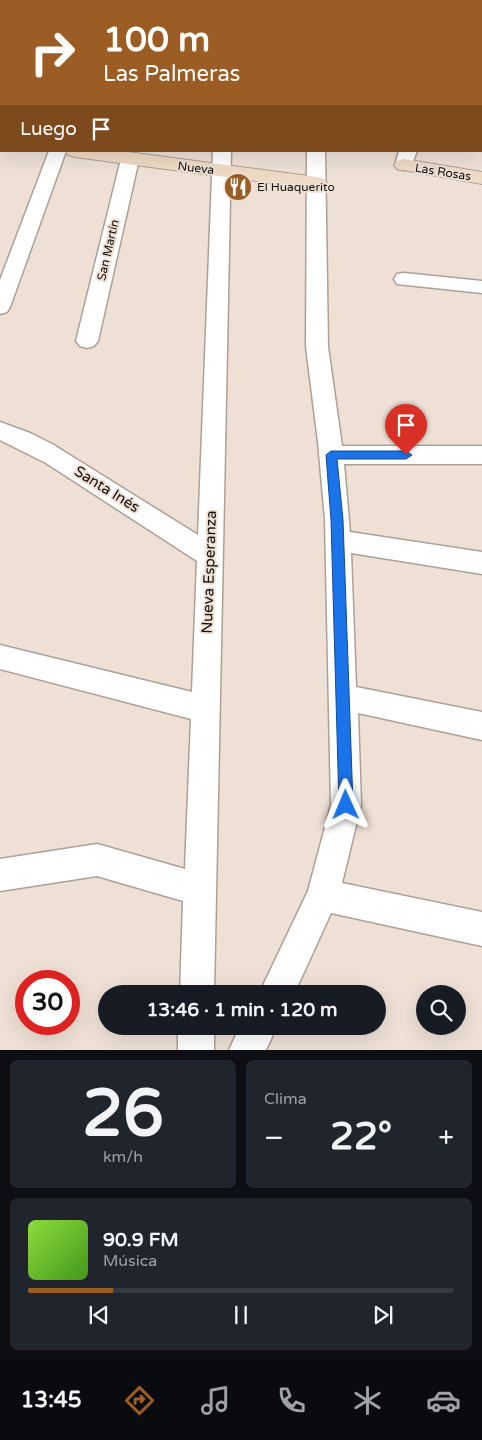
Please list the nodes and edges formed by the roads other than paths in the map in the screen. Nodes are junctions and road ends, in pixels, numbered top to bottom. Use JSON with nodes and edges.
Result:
{"nodes":[{"id":1,"x":58,"y":152,"type":"edge"},
{"id":2,"x":82,"y":152,"type":"edge"},
{"id":3,"x":316,"y":152,"type":"edge"},
{"id":4,"x":406,"y":158,"type":"edge"},
{"id":5,"x":130,"y":159,"type":"junction"},
{"id":6,"x":221,"y":161,"type":"edge"},
{"id":7,"x":482,"y":178,"type":"edge"},
{"id":8,"x":317,"y":183,"type":"junction"},
{"id":9,"x":404,"y":279,"type":"dead end"},
{"id":10,"x":482,"y":287,"type":"edge"},
{"id":11,"x":0,"y":307,"type":"edge"},
{"id":12,"x":87,"y":341,"type":"dead end"},
{"id":13,"x":0,"y":431,"type":"edge"},
{"id":14,"x":331,"y":455,"type":"junction"},
{"id":15,"x":482,"y":455,"type":"edge"},
{"id":16,"x":338,"y":541,"type":"junction"},
{"id":17,"x":210,"y":556,"type":"junction"},
{"id":18,"x":482,"y":563,"type":"edge"},
{"id":19,"x":0,"y":657,"type":"edge"},
{"id":20,"x":343,"y":697,"type":"junction"},
{"id":21,"x":206,"y":709,"type":"junction"},
{"id":22,"x":482,"y":726,"type":"edge"},
{"id":23,"x":0,"y":875,"type":"edge"},
{"id":24,"x":200,"y":890,"type":"junction"},
{"id":25,"x":323,"y":894,"type":"junction"},
{"id":26,"x":482,"y":929,"type":"edge"},
{"id":27,"x":197,"y":985,"type":"edge"},
{"id":28,"x":280,"y":985,"type":"edge"},
{"id":29,"x":196,"y":1035,"type":"edge"},
{"id":30,"x":254,"y":1035,"type":"edge"},
{"id":31,"x":196,"y":1050,"type":"edge"},
{"id":32,"x":247,"y":1050,"type":"edge"}],
"edges":[{"from":1,"to":11,"type":"street"},
{"from":2,"to":5,"type":"street","name":"Nueva"},
{"from":3,"to":8,"type":"street"},
{"from":4,"to":7,"type":"street","name":"Las Rosas"},
{"from":5,"to":6,"type":"street","name":"Nueva"},
{"from":5,"to":12,"type":"street","name":"San Martín"},
{"from":6,"to":8,"type":"street","name":"Nueva"},
{"from":6,"to":17,"type":"street","name":"Nueva Esperanza"},
{"from":8,"to":14,"type":"street"},
{"from":9,"to":10,"type":"street"},
{"from":13,"to":17,"type":"street","name":"Santa Inés"},
{"from":14,"to":15,"type":"street"},
{"from":14,"to":16,"type":"street"},
{"from":16,"to":18,"type":"street"},
{"from":16,"to":20,"type":"street"},
{"from":17,"to":21,"type":"street","name":"Nueva Esperanza"},
{"from":19,"to":21,"type":"street"},
{"from":20,"to":22,"type":"street"},
{"from":20,"to":25,"type":"street"},
{"from":21,"to":24,"type":"street","name":"Nueva Esperanza"},
{"from":23,"to":24,"type":"street"},
{"from":24,"to":27,"type":"street","name":"Nueva Esperanza"},
{"from":25,"to":26,"type":"street"},
{"from":25,"to":28,"type":"street"},
{"from":29,"to":31,"type":"street"},
{"from":30,"to":32,"type":"street"}]}
